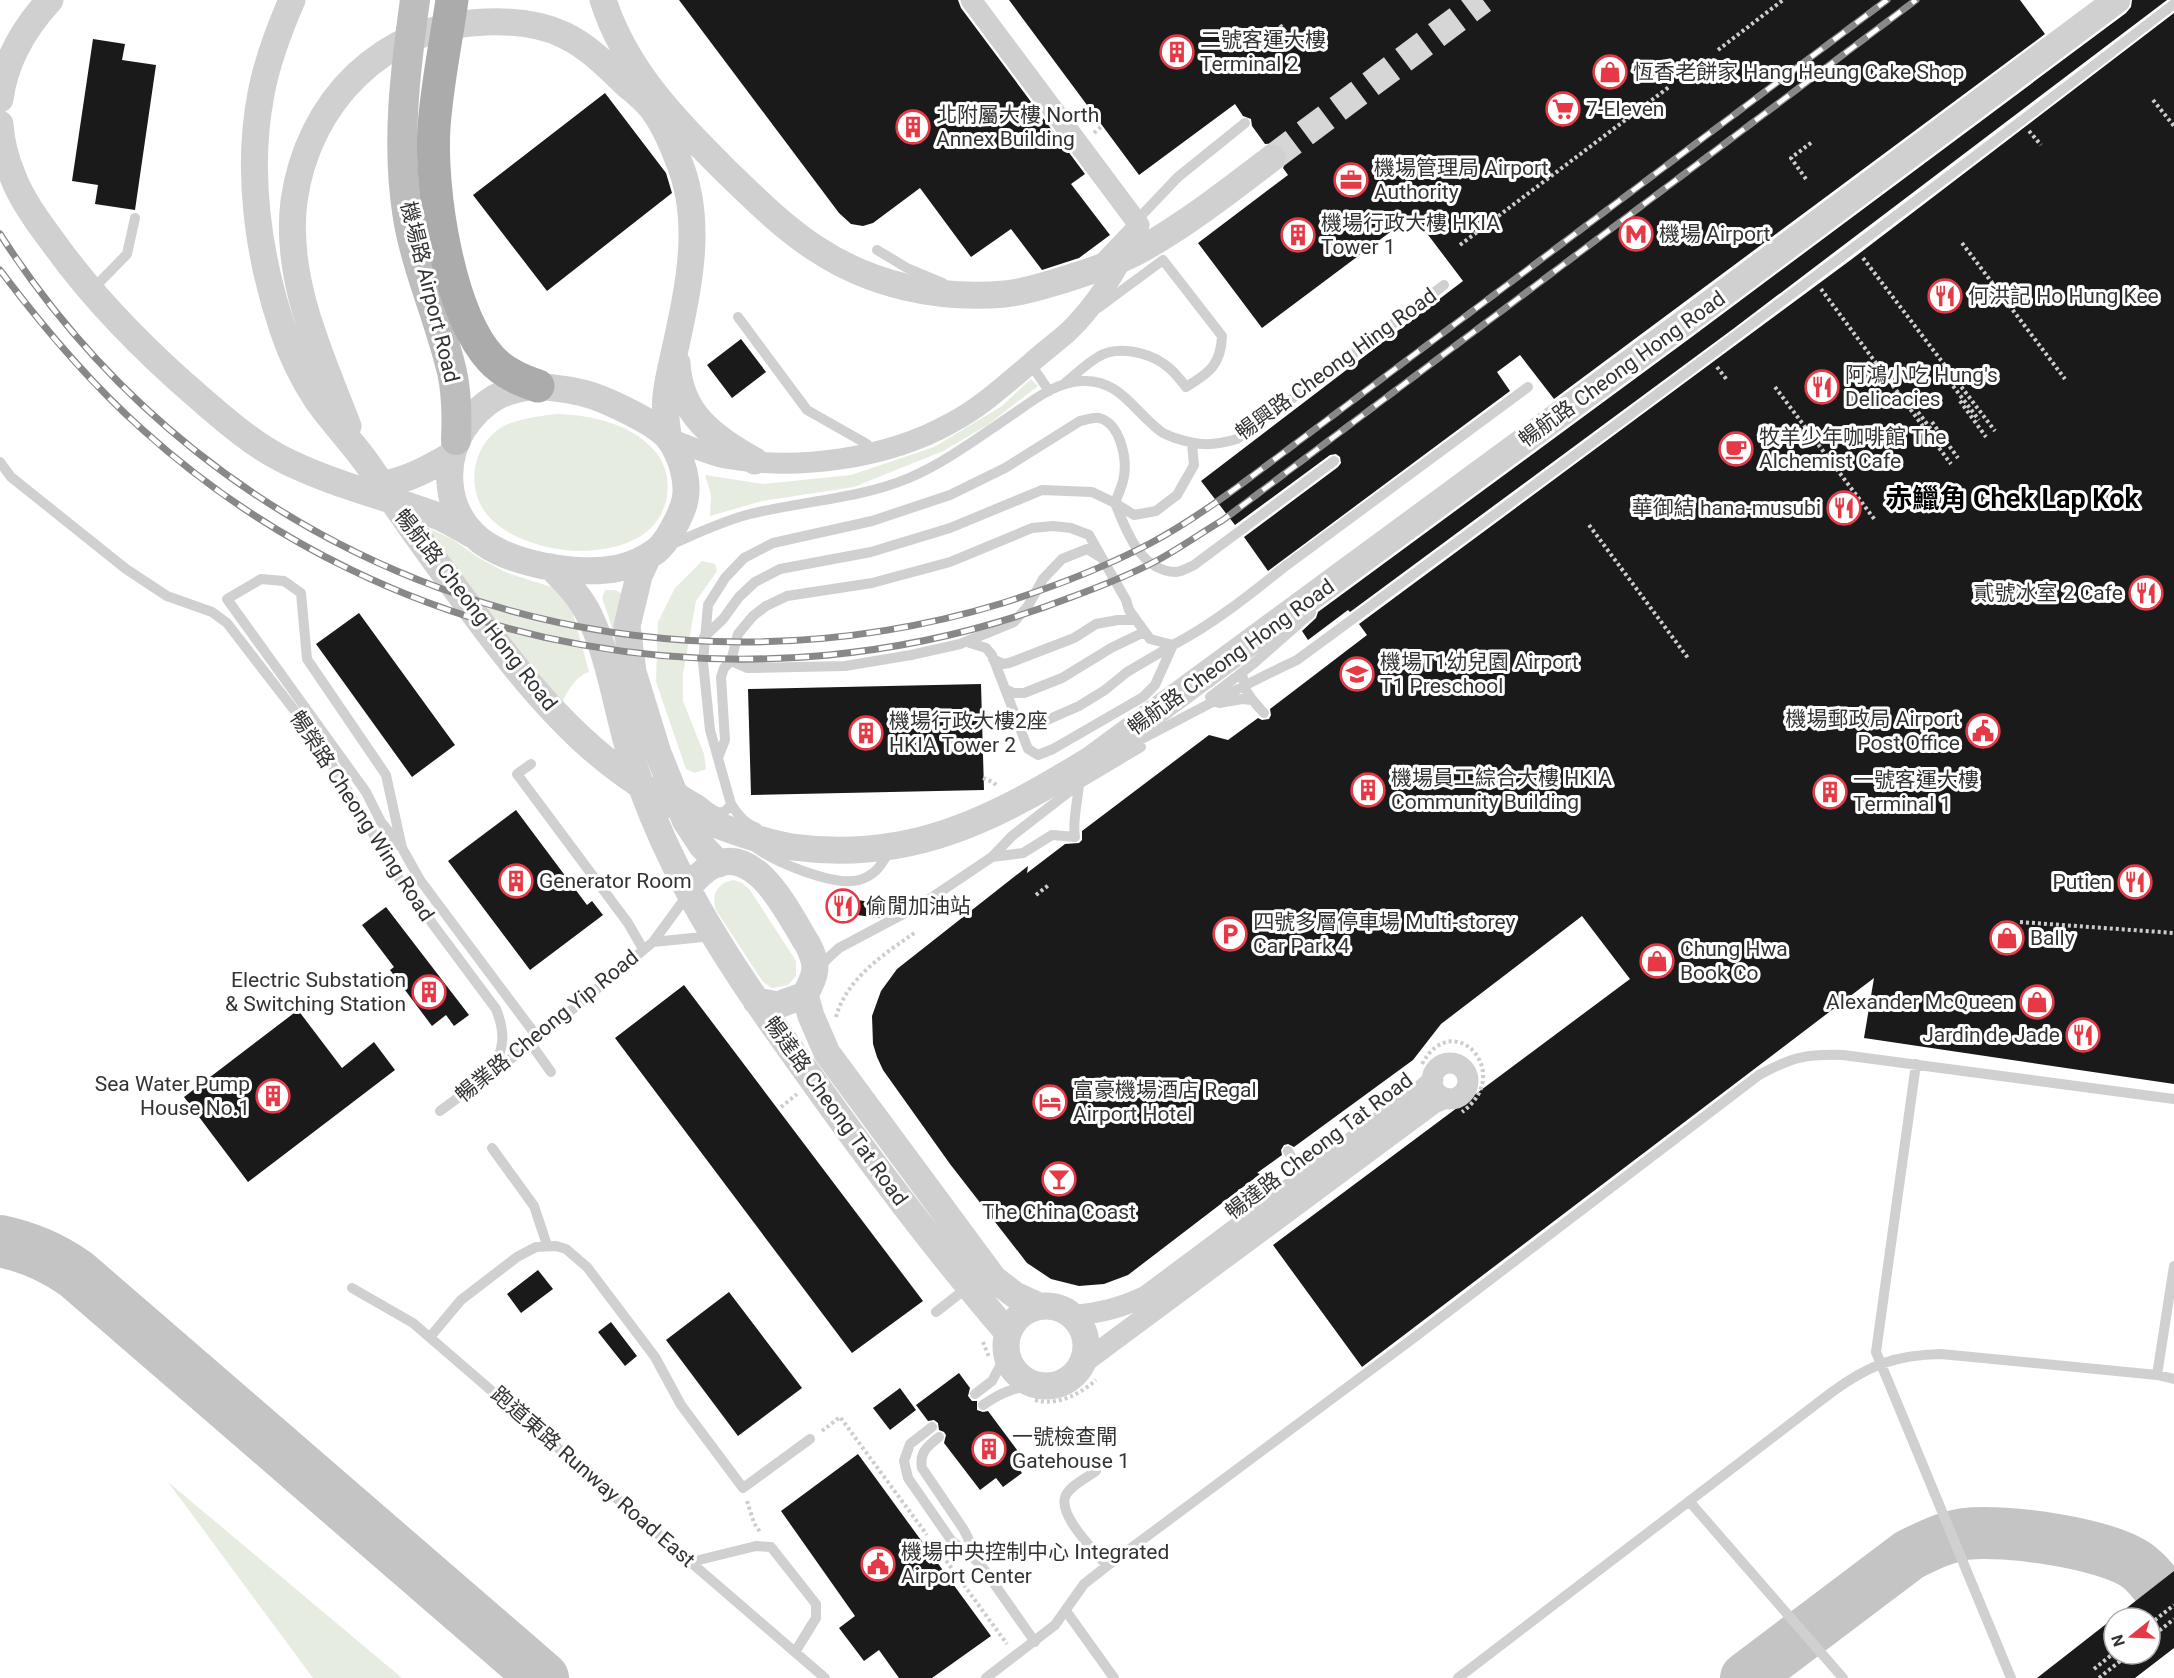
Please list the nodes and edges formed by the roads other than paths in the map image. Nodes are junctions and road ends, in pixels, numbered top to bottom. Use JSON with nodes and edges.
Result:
{"nodes":[{"id":1,"x":50,"y":0,"type":"edge"},
{"id":2,"x":292,"y":0,"type":"edge"},
{"id":3,"x":415,"y":0,"type":"edge"},
{"id":4,"x":452,"y":0,"type":"edge"},
{"id":5,"x":603,"y":0,"type":"edge"},
{"id":6,"x":971,"y":0,"type":"edge"},
{"id":7,"x":2116,"y":0,"type":"edge"},
{"id":8,"x":2174,"y":4,"type":"edge"},
{"id":9,"x":0,"y":99,"type":"edge"},
{"id":10,"x":0,"y":124,"type":"edge"},
{"id":11,"x":1265,"y":158,"type":"joint"},
{"id":12,"x":135,"y":218,"type":"dead end"},
{"id":13,"x":1138,"y":225,"type":"junction"},
{"id":14,"x":877,"y":250,"type":"dead end"},
{"id":15,"x":1163,"y":260,"type":"junction"},
{"id":16,"x":1084,"y":273,"type":"junction"},
{"id":17,"x":1444,"y":285,"type":"dead end"},
{"id":18,"x":90,"y":291,"type":"junction"},
{"id":19,"x":976,"y":294,"type":"junction"},
{"id":20,"x":738,"y":317,"type":"dead end"},
{"id":21,"x":1070,"y":330,"type":"junction"},
{"id":22,"x":676,"y":347,"type":"junction"},
{"id":23,"x":1030,"y":363,"type":"junction"},
{"id":24,"x":1065,"y":383,"type":"junction"},
{"id":25,"x":538,"y":386,"type":"junction"},
{"id":26,"x":1528,"y":387,"type":"dead end"},
{"id":27,"x":1049,"y":391,"type":"junction"},
{"id":28,"x":325,"y":394,"type":"junction"},
{"id":29,"x":669,"y":439,"type":"junction"},
{"id":30,"x":1192,"y":444,"type":"junction"},
{"id":31,"x":454,"y":448,"type":"junction"},
{"id":32,"x":873,"y":452,"type":"junction"},
{"id":33,"x":754,"y":461,"type":"junction"},
{"id":34,"x":1334,"y":461,"type":"dead end"},
{"id":35,"x":0,"y":462,"type":"edge"},
{"id":36,"x":361,"y":489,"type":"junction"},
{"id":37,"x":1115,"y":503,"type":"junction"},
{"id":38,"x":472,"y":534,"type":"junction"},
{"id":39,"x":653,"y":553,"type":"junction"},
{"id":40,"x":1102,"y":558,"type":"junction"},
{"id":41,"x":551,"y":567,"type":"junction"},
{"id":42,"x":1323,"y":595,"type":"junction"},
{"id":43,"x":1136,"y":620,"type":"junction"},
{"id":44,"x":1144,"y":632,"type":"junction"},
{"id":45,"x":704,"y":637,"type":"junction"},
{"id":46,"x":967,"y":642,"type":"junction"},
{"id":47,"x":1173,"y":645,"type":"junction"},
{"id":48,"x":993,"y":659,"type":"junction"},
{"id":49,"x":731,"y":661,"type":"junction"},
{"id":50,"x":1244,"y":685,"type":"junction"},
{"id":51,"x":1005,"y":689,"type":"junction"},
{"id":52,"x":1252,"y":700,"type":"junction"},
{"id":53,"x":1205,"y":707,"type":"junction"},
{"id":54,"x":1264,"y":714,"type":"dead end"},
{"id":55,"x":1018,"y":723,"type":"junction"},
{"id":56,"x":718,"y":758,"type":"junction"},
{"id":57,"x":531,"y":764,"type":"dead end"},
{"id":58,"x":671,"y":783,"type":"junction"},
{"id":59,"x":1079,"y":784,"type":"junction"},
{"id":60,"x":1037,"y":792,"type":"junction"},
{"id":61,"x":731,"y":804,"type":"junction"},
{"id":62,"x":714,"y":812,"type":"junction"},
{"id":63,"x":878,"y":836,"type":"dead end"},
{"id":64,"x":823,"y":838,"type":"dead end"},
{"id":65,"x":402,"y":848,"type":"junction"},
{"id":66,"x":992,"y":857,"type":"junction"},
{"id":67,"x":719,"y":864,"type":"junction"},
{"id":68,"x":688,"y":890,"type":"junction"},
{"id":69,"x":713,"y":936,"type":"junction"},
{"id":70,"x":653,"y":942,"type":"junction"},
{"id":71,"x":643,"y":949,"type":"junction"},
{"id":72,"x":810,"y":986,"type":"junction"},
{"id":73,"x":756,"y":1001,"type":"junction"},
{"id":74,"x":534,"y":1041,"type":"junction"},
{"id":75,"x":1916,"y":1064,"type":"junction"},
{"id":76,"x":492,"y":1072,"type":"junction"},
{"id":77,"x":551,"y":1072,"type":"dead end"},
{"id":78,"x":1426,"y":1073,"type":"junction"},
{"id":79,"x":2174,"y":1099,"type":"edge"},
{"id":80,"x":1452,"y":1106,"type":"junction"},
{"id":81,"x":440,"y":1111,"type":"dead end"},
{"id":82,"x":492,"y":1148,"type":"dead end"},
{"id":83,"x":1288,"y":1151,"type":"dead end"},
{"id":84,"x":1304,"y":1178,"type":"junction"},
{"id":85,"x":547,"y":1245,"type":"junction"},
{"id":86,"x":2174,"y":1266,"type":"edge"},
{"id":87,"x":968,"y":1287,"type":"junction"},
{"id":88,"x":352,"y":1288,"type":"dead end"},
{"id":89,"x":1039,"y":1306,"type":"junction"},
{"id":90,"x":936,"y":1312,"type":"dead end"},
{"id":91,"x":1072,"y":1316,"type":"junction"},
{"id":92,"x":430,"y":1337,"type":"junction"},
{"id":93,"x":1004,"y":1353,"type":"junction"},
{"id":94,"x":1880,"y":1363,"type":"junction"},
{"id":95,"x":1090,"y":1371,"type":"junction"},
{"id":96,"x":2157,"y":1375,"type":"junction"},
{"id":97,"x":2174,"y":1379,"type":"edge"},
{"id":98,"x":1024,"y":1387,"type":"junction"},
{"id":99,"x":975,"y":1394,"type":"dead end"},
{"id":100,"x":983,"y":1404,"type":"dead end"},
{"id":101,"x":932,"y":1427,"type":"dead end"},
{"id":102,"x":939,"y":1437,"type":"dead end"},
{"id":103,"x":810,"y":1439,"type":"road end"},
{"id":104,"x":1096,"y":1471,"type":"dead end"},
{"id":105,"x":1689,"y":1501,"type":"junction"},
{"id":106,"x":691,"y":1562,"type":"junction"},
{"id":107,"x":981,"y":1565,"type":"junction"},
{"id":108,"x":1107,"y":1566,"type":"junction"},
{"id":109,"x":1066,"y":1611,"type":"junction"},
{"id":110,"x":1035,"y":1642,"type":"junction"},
{"id":111,"x":795,"y":1652,"type":"junction"},
{"id":112,"x":825,"y":1678,"type":"edge"},
{"id":113,"x":986,"y":1678,"type":"edge"},
{"id":114,"x":1114,"y":1678,"type":"edge"},
{"id":115,"x":1458,"y":1678,"type":"edge"},
{"id":116,"x":1843,"y":1678,"type":"edge"},
{"id":117,"x":2011,"y":1678,"type":"edge"}],
"edges":[{"from":1,"to":9,"type":"street"},
{"from":2,"to":28,"type":"street"},
{"from":3,"to":31,"type":"main road","name":"機場路 Airport Road"},
{"from":4,"to":25,"type":"main road","name":"機場路 Airport Road"},
{"from":5,"to":19,"type":"street"},
{"from":6,"to":13,"type":"street"},
{"from":7,"to":42,"type":"street","name":"暢航路 Cheong Hong Road"},
{"from":8,"to":50,"type":"lane"},
{"from":10,"to":18,"type":"street"},
{"from":11,"to":15,"type":"lane"},
{"from":11,"to":16,"type":"street"},
{"from":12,"to":18,"type":"lane"},
{"from":13,"to":16,"type":"lane"},
{"from":13,"to":21,"type":"street"},
{"from":14,"to":19,"type":"lane"},
{"from":15,"to":21,"type":"lane"},
{"from":15,"to":24,"type":"lane"},
{"from":16,"to":19,"type":"street"},
{"from":17,"to":30,"type":"lane","name":"暢興路 Cheong Hing Road"},
{"from":18,"to":36,"type":"street"},
{"from":20,"to":32,"type":"lane"},
{"from":21,"to":23,"type":"street"},
{"from":22,"to":28,"type":"street"},
{"from":22,"to":29,"type":"street"},
{"from":22,"to":33,"type":"street"},
{"from":23,"to":27,"type":"lane"},
{"from":23,"to":32,"type":"street"},
{"from":24,"to":27,"type":"lane","name":"暢興路 Cheong Hing Road"},
{"from":24,"to":30,"type":"lane","name":"暢興路 Cheong Hing Road"},
{"from":25,"to":29,"type":"street"},
{"from":25,"to":31,"type":"street"},
{"from":26,"to":47,"type":"lane"},
{"from":27,"to":39,"type":"lane","name":"暢興路 Cheong Hing Road"},
{"from":28,"to":60,"type":"street","name":"暢航路 Cheong Hong Road"},
{"from":29,"to":33,"type":"street"},
{"from":29,"to":39,"type":"street"},
{"from":30,"to":37,"type":"lane"},
{"from":31,"to":36,"type":"street"},
{"from":31,"to":38,"type":"street"},
{"from":32,"to":33,"type":"street"},
{"from":34,"to":37,"type":"lane"},
{"from":35,"to":76,"type":"lane","name":"暢榮路 Cheong Wing Road"},
{"from":36,"to":38,"type":"street"},
{"from":37,"to":45,"type":"lane"},
{"from":37,"to":45,"type":"lane"},
{"from":38,"to":41,"type":"street"},
{"from":39,"to":41,"type":"street"},
{"from":39,"to":58,"type":"street"},
{"from":40,"to":43,"type":"lane"},
{"from":40,"to":46,"type":"lane"},
{"from":40,"to":49,"type":"lane"},
{"from":41,"to":68,"type":"street","name":"暢達路 Cheong Tat Road"},
{"from":42,"to":50,"type":"lane"},
{"from":42,"to":59,"type":"lane"},
{"from":42,"to":60,"type":"street","name":"暢航路 Cheong Hong Road"},
{"from":43,"to":44,"type":"lane"},
{"from":43,"to":48,"type":"lane"},
{"from":44,"to":47,"type":"lane"},
{"from":44,"to":51,"type":"lane"},
{"from":45,"to":56,"type":"lane"},
{"from":46,"to":48,"type":"lane"},
{"from":46,"to":49,"type":"lane"},
{"from":47,"to":55,"type":"lane"},
{"from":47,"to":55,"type":"lane"},
{"from":48,"to":51,"type":"lane"},
{"from":49,"to":56,"type":"lane"},
{"from":50,"to":52,"type":"lane"},
{"from":50,"to":53,"type":"lane"},
{"from":51,"to":55,"type":"lane"},
{"from":52,"to":53,"type":"lane"},
{"from":52,"to":54,"type":"lane"},
{"from":53,"to":60,"type":"lane"},
{"from":56,"to":61,"type":"lane"},
{"from":57,"to":71,"type":"lane"},
{"from":58,"to":62,"type":"lane"},
{"from":58,"to":67,"type":"street"},
{"from":59,"to":66,"type":"lane"},
{"from":59,"to":66,"type":"lane"},
{"from":61,"to":62,"type":"lane"},
{"from":61,"to":64,"type":"lane"},
{"from":62,"to":63,"type":"lane"},
{"from":65,"to":65,"type":"lane"},
{"from":65,"to":74,"type":"lane"},
{"from":66,"to":72,"type":"lane"},
{"from":67,"to":68,"type":"street"},
{"from":67,"to":72,"type":"street","name":"暢達路 Cheong Tat Road"},
{"from":68,"to":69,"type":"street","name":"暢達路 Cheong Tat Road"},
{"from":68,"to":70,"type":"lane","name":"暢業路 Cheong Yip Road"},
{"from":69,"to":70,"type":"lane","name":"暢業路 Cheong Yip Road"},
{"from":69,"to":73,"type":"street","name":"暢達路 Cheong Tat Road"},
{"from":70,"to":71,"type":"lane","name":"暢業路 Cheong Yip Road"},
{"from":71,"to":74,"type":"lane","name":"暢業路 Cheong Yip Road"},
{"from":72,"to":73,"type":"street","name":"暢達路 Cheong Tat Road"},
{"from":72,"to":89,"type":"street","name":"暢達路 Cheong Tat Road"},
{"from":73,"to":87,"type":"street","name":"暢達路 Cheong Tat Road"},
{"from":74,"to":76,"type":"lane","name":"暢業路 Cheong Yip Road"},
{"from":74,"to":77,"type":"lane"},
{"from":75,"to":79,"type":"lane"},
{"from":75,"to":94,"type":"lane"},
{"from":75,"to":108,"type":"lane"},
{"from":76,"to":81,"type":"lane","name":"暢業路 Cheong Yip Road"},
{"from":78,"to":80,"type":"street","name":"暢達路 Cheong Tat Road"},
{"from":78,"to":80,"type":"street","name":"暢達路 Cheong Tat Road"},
{"from":78,"to":84,"type":"street","name":"暢達路 Cheong Tat Road"},
{"from":80,"to":95,"type":"street","name":"暢達路 Cheong Tat Road"},
{"from":82,"to":85,"type":"lane"},
{"from":83,"to":84,"type":"lane"},
{"from":84,"to":91,"type":"street","name":"暢達路 Cheong Tat Road"},
{"from":85,"to":92,"type":"lane"},
{"from":85,"to":103,"type":"lane"},
{"from":86,"to":96,"type":"lane"},
{"from":87,"to":90,"type":"lane"},
{"from":87,"to":93,"type":"street","name":"暢達路 Cheong Tat Road"},
{"from":88,"to":92,"type":"lane","name":"跑道東路 Runway Road East"},
{"from":89,"to":91,"type":"street","name":"暢達路 Cheong Tat Road"},
{"from":89,"to":93,"type":"street"},
{"from":91,"to":95,"type":"street"},
{"from":92,"to":106,"type":"lane","name":"跑道東路 Runway Road East"},
{"from":93,"to":98,"type":"street","name":"暢達路 Cheong Tat Road"},
{"from":93,"to":99,"type":"lane"},
{"from":94,"to":96,"type":"lane"},
{"from":94,"to":105,"type":"lane"},
{"from":94,"to":117,"type":"lane"},
{"from":95,"to":98,"type":"street","name":"暢達路 Cheong Tat Road"},
{"from":96,"to":97,"type":"lane"},
{"from":98,"to":100,"type":"lane"},
{"from":101,"to":107,"type":"lane"},
{"from":102,"to":107,"type":"lane"},
{"from":104,"to":108,"type":"lane"},
{"from":105,"to":115,"type":"lane"},
{"from":105,"to":116,"type":"lane"},
{"from":106,"to":111,"type":"lane","name":"跑道東路 Runway Road East"},
{"from":106,"to":111,"type":"lane"},
{"from":107,"to":110,"type":"lane"},
{"from":108,"to":109,"type":"lane"},
{"from":109,"to":110,"type":"lane"},
{"from":109,"to":114,"type":"lane"},
{"from":110,"to":113,"type":"lane"},
{"from":111,"to":112,"type":"lane","name":"跑道東路 Runway Road East"}]}
